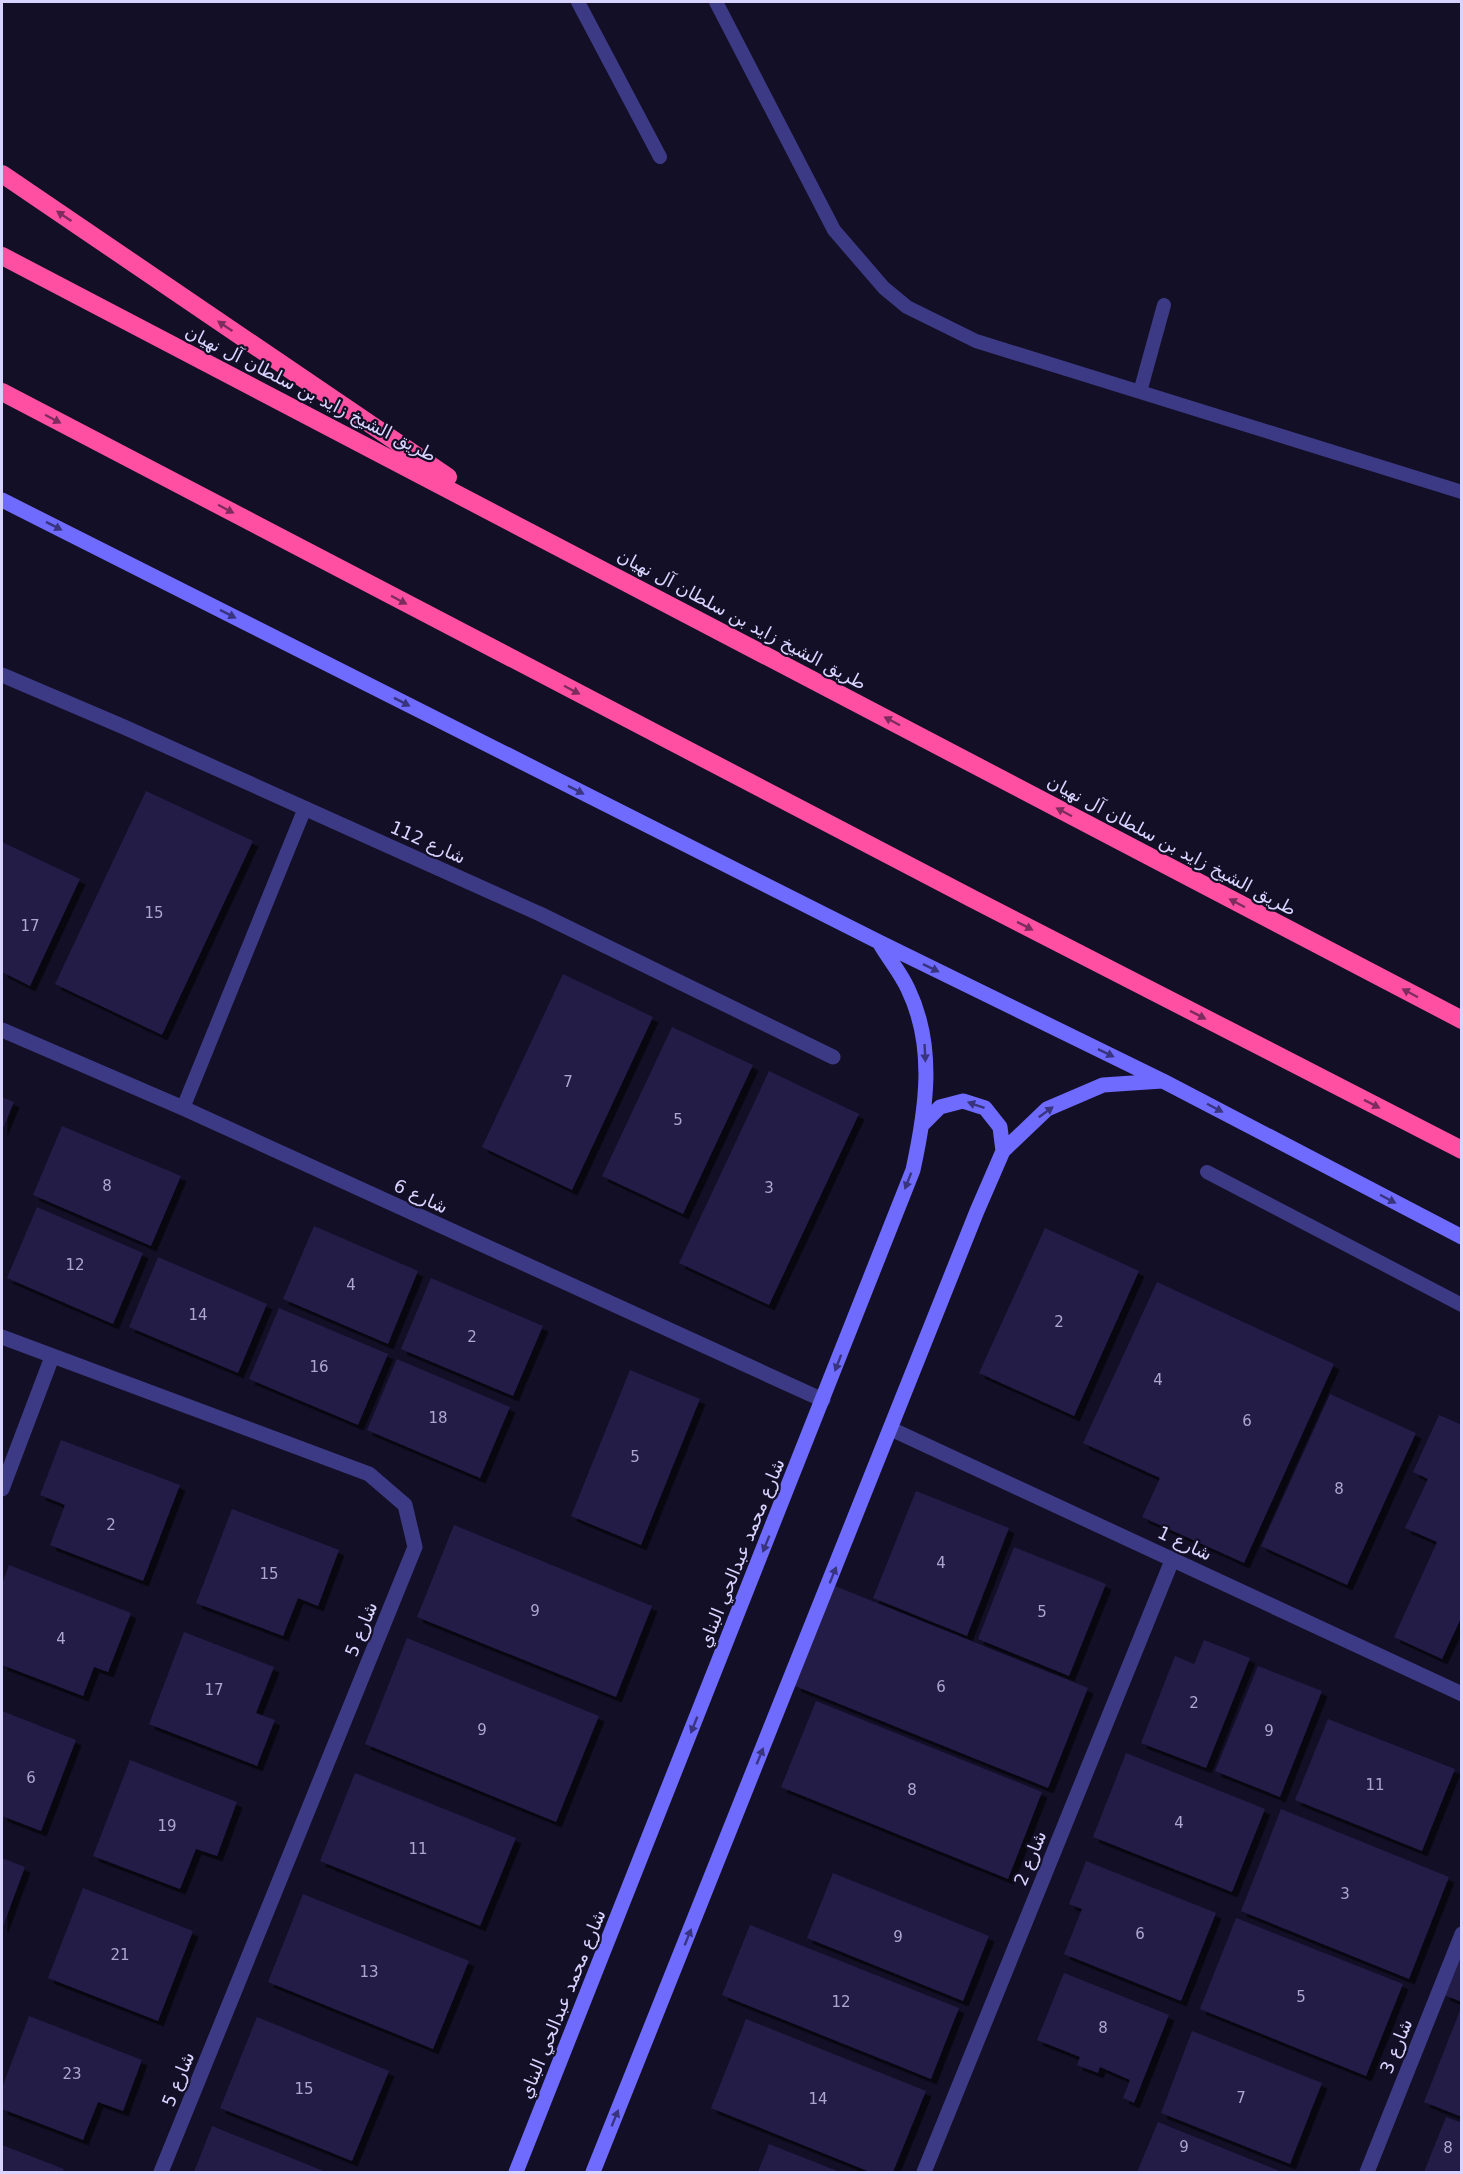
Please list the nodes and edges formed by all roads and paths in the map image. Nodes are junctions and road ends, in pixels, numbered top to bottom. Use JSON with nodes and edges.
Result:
{"nodes":[{"id":1,"x":578,"y":2,"type":"edge"},
{"id":2,"x":716,"y":2,"type":"edge"},
{"id":3,"x":660,"y":157,"type":"dead end"},
{"id":4,"x":2,"y":174,"type":"edge"},
{"id":5,"x":2,"y":256,"type":"edge"},
{"id":6,"x":1164,"y":305,"type":"dead end"},
{"id":7,"x":2,"y":392,"type":"edge"},
{"id":8,"x":1140,"y":392,"type":"junction"},
{"id":9,"x":1461,"y":492,"type":"edge"},
{"id":10,"x":2,"y":500,"type":"edge"},
{"id":11,"x":517,"y":524,"type":"junction"},
{"id":12,"x":2,"y":675,"type":"edge"},
{"id":13,"x":305,"y":808,"type":"junction"},
{"id":14,"x":879,"y":942,"type":"junction"},
{"id":15,"x":1461,"y":1020,"type":"edge"},
{"id":16,"x":2,"y":1030,"type":"edge"},
{"id":17,"x":833,"y":1057,"type":"dead end"},
{"id":18,"x":1163,"y":1081,"type":"junction"},
{"id":19,"x":183,"y":1108,"type":"junction"},
{"id":20,"x":923,"y":1124,"type":"junction"},
{"id":21,"x":1461,"y":1150,"type":"edge"},
{"id":22,"x":1003,"y":1151,"type":"junction"},
{"id":23,"x":1207,"y":1172,"type":"dead end"},
{"id":24,"x":1461,"y":1237,"type":"edge"},
{"id":25,"x":1461,"y":1305,"type":"edge"},
{"id":26,"x":2,"y":1337,"type":"edge"},
{"id":27,"x":52,"y":1357,"type":"junction"},
{"id":28,"x":823,"y":1400,"type":"junction"},
{"id":29,"x":891,"y":1429,"type":"junction"},
{"id":30,"x":2,"y":1489,"type":"edge"},
{"id":31,"x":1173,"y":1558,"type":"junction"},
{"id":32,"x":1461,"y":1694,"type":"edge"},
{"id":33,"x":1461,"y":1934,"type":"edge"},
{"id":34,"x":160,"y":2172,"type":"edge"},
{"id":35,"x":516,"y":2172,"type":"edge"},
{"id":36,"x":593,"y":2172,"type":"edge"},
{"id":37,"x":924,"y":2172,"type":"edge"},
{"id":38,"x":1366,"y":2172,"type":"edge"}],
"edges":[{"from":1,"to":3,"type":"lane"},
{"from":2,"to":8,"type":"lane"},
{"from":11,"to":4,"type":"highway","one_way":true},
{"from":5,"to":11,"type":"highway","name":"طريق الشيخ زايد بن سلطان آل نهيان"},
{"from":6,"to":8,"type":"lane"},
{"from":7,"to":21,"type":"highway","one_way":true},
{"from":8,"to":9,"type":"lane"},
{"from":10,"to":14,"type":"street","one_way":true},
{"from":15,"to":11,"type":"highway","name":"طريق الشيخ زايد بن سلطان آل نهيان","one_way":true},
{"from":12,"to":13,"type":"street","name":"شارع 112"},
{"from":13,"to":17,"type":"street","name":"شارع 112"},
{"from":13,"to":19,"type":"lane"},
{"from":14,"to":18,"type":"street","one_way":true},
{"from":14,"to":20,"type":"street","name":"شارع محمد عبدالحي البناي","one_way":true},
{"from":16,"to":19,"type":"street","name":"شارع 6"},
{"from":22,"to":18,"type":"street","one_way":true},
{"from":18,"to":24,"type":"street","one_way":true},
{"from":19,"to":28,"type":"street","name":"شارع 6"},
{"from":22,"to":20,"type":"street","one_way":true},
{"from":20,"to":28,"type":"street","name":"شارع محمد عبدالحي البناي","one_way":true},
{"from":22,"to":29,"type":"street"},
{"from":23,"to":25,"type":"lane"},
{"from":26,"to":27,"type":"street","name":"شارع 5"},
{"from":27,"to":30,"type":"street"},
{"from":27,"to":34,"type":"street","name":"شارع 5"},
{"from":28,"to":35,"type":"street","name":"شارع محمد عبدالحي البناي","one_way":true},
{"from":29,"to":31,"type":"street","name":"شارع 1"},
{"from":36,"to":29,"type":"street","one_way":true},
{"from":31,"to":32,"type":"street","name":"شارع 1"},
{"from":31,"to":37,"type":"street","name":"شارع 2"},
{"from":33,"to":38,"type":"street","name":"شارع 3"}]}
